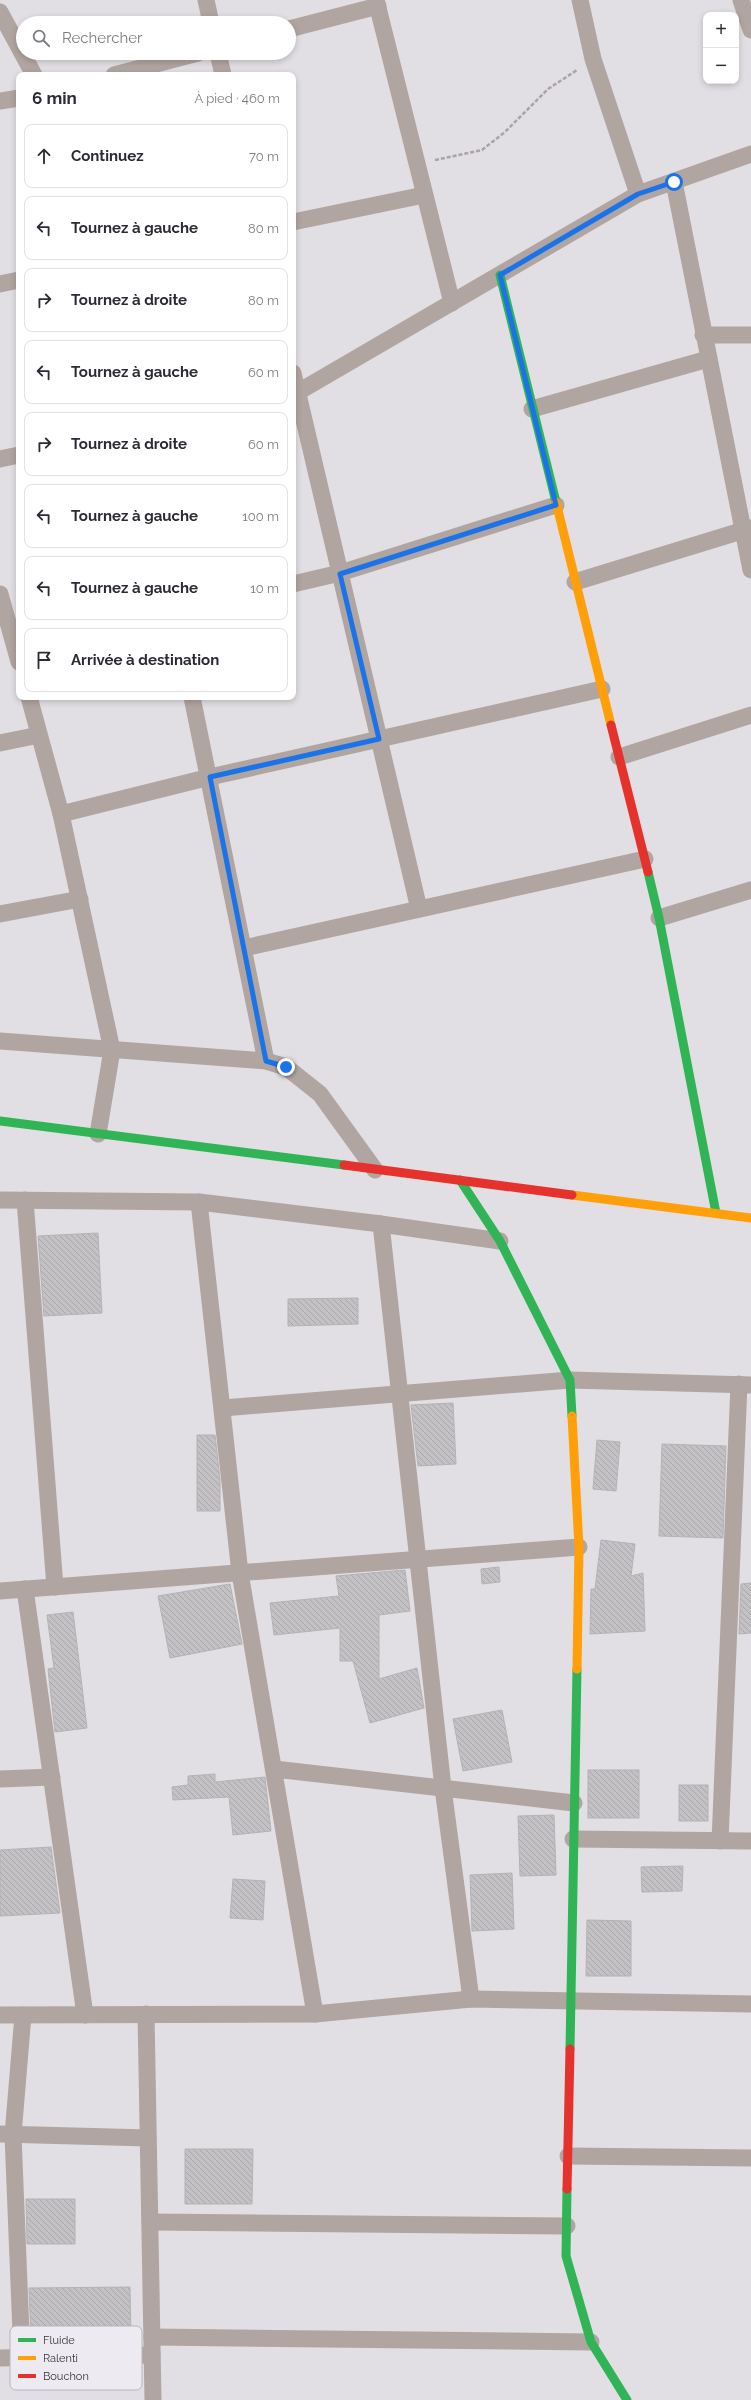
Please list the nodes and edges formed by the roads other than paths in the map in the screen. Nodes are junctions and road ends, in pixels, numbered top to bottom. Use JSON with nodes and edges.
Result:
{"nodes":[{"id":1,"x":206,"y":0,"type":"edge"},
{"id":2,"x":580,"y":0,"type":"edge"},
{"id":3,"x":741,"y":0,"type":"edge"},
{"id":4,"x":377,"y":3,"type":"edge"},
{"id":5,"x":0,"y":12,"type":"edge"},
{"id":6,"x":209,"y":16,"type":"edge"},
{"id":7,"x":296,"y":27,"type":"edge"},
{"id":8,"x":751,"y":30,"type":"edge"},
{"id":9,"x":16,"y":42,"type":"edge"},
{"id":10,"x":26,"y":60,"type":"edge"},
{"id":11,"x":171,"y":60,"type":"edge"},
{"id":12,"x":220,"y":60,"type":"edge"},
{"id":13,"x":32,"y":72,"type":"edge"},
{"id":14,"x":125,"y":72,"type":"edge"},
{"id":15,"x":222,"y":72,"type":"edge"},
{"id":16,"x":16,"y":98,"type":"edge"},
{"id":17,"x":0,"y":101,"type":"edge"},
{"id":18,"x":751,"y":154,"type":"edge"},
{"id":19,"x":674,"y":182,"type":"junction"},
{"id":20,"x":638,"y":194,"type":"junction"},
{"id":21,"x":424,"y":195,"type":"junction"},
{"id":22,"x":296,"y":221,"type":"edge"},
{"id":23,"x":500,"y":275,"type":"junction"},
{"id":24,"x":16,"y":281,"type":"edge"},
{"id":25,"x":0,"y":284,"type":"edge"},
{"id":26,"x":452,"y":303,"type":"junction"},
{"id":27,"x":751,"y":334,"type":"edge"},
{"id":28,"x":703,"y":335,"type":"junction"},
{"id":29,"x":708,"y":359,"type":"junction"},
{"id":30,"x":296,"y":393,"type":"edge"},
{"id":31,"x":296,"y":398,"type":"edge"},
{"id":32,"x":532,"y":409,"type":"junction"},
{"id":33,"x":16,"y":456,"type":"edge"},
{"id":34,"x":0,"y":459,"type":"edge"},
{"id":35,"x":556,"y":505,"type":"junction"},
{"id":36,"x":747,"y":529,"type":"edge"},
{"id":37,"x":751,"y":570,"type":"edge"},
{"id":38,"x":340,"y":574,"type":"junction"},
{"id":39,"x":575,"y":582,"type":"junction"},
{"id":40,"x":296,"y":583,"type":"edge"},
{"id":41,"x":0,"y":594,"type":"edge"},
{"id":42,"x":16,"y":651,"type":"edge"},
{"id":43,"x":602,"y":689,"type":"junction"},
{"id":44,"x":30,"y":700,"type":"edge"},
{"id":45,"x":193,"y":700,"type":"edge"},
{"id":46,"x":751,"y":715,"type":"edge"},
{"id":47,"x":39,"y":735,"type":"junction"},
{"id":48,"x":379,"y":739,"type":"junction"},
{"id":49,"x":0,"y":743,"type":"edge"},
{"id":50,"x":619,"y":757,"type":"junction"},
{"id":51,"x":210,"y":777,"type":"junction"},
{"id":52,"x":61,"y":814,"type":"junction"},
{"id":53,"x":645,"y":859,"type":"junction"},
{"id":54,"x":751,"y":890,"type":"edge"},
{"id":55,"x":80,"y":899,"type":"junction"},
{"id":56,"x":419,"y":909,"type":"junction"},
{"id":57,"x":0,"y":914,"type":"edge"},
{"id":58,"x":659,"y":918,"type":"junction"},
{"id":59,"x":244,"y":948,"type":"junction"},
{"id":60,"x":0,"y":1041,"type":"edge"},
{"id":61,"x":112,"y":1050,"type":"junction"},
{"id":62,"x":266,"y":1061,"type":"junction"},
{"id":63,"x":0,"y":1121,"type":"edge"},
{"id":64,"x":98,"y":1134,"type":"junction"},
{"id":65,"x":375,"y":1170,"type":"junction"},
{"id":66,"x":460,"y":1180,"type":"junction"},
{"id":67,"x":0,"y":1200,"type":"edge"},
{"id":68,"x":25,"y":1200,"type":"junction"},
{"id":69,"x":199,"y":1202,"type":"junction"},
{"id":70,"x":716,"y":1213,"type":"junction"},
{"id":71,"x":751,"y":1218,"type":"edge"},
{"id":72,"x":381,"y":1224,"type":"junction"},
{"id":73,"x":500,"y":1241,"type":"junction"},
{"id":74,"x":570,"y":1380,"type":"junction"},
{"id":75,"x":745,"y":1384,"type":"edge"},
{"id":76,"x":400,"y":1394,"type":"junction"},
{"id":77,"x":223,"y":1408,"type":"junction"},
{"id":78,"x":579,"y":1547,"type":"junction"},
{"id":79,"x":418,"y":1559,"type":"junction"},
{"id":80,"x":240,"y":1573,"type":"junction"},
{"id":81,"x":55,"y":1587,"type":"junction"},
{"id":82,"x":24,"y":1590,"type":"junction"},
{"id":83,"x":0,"y":1591,"type":"edge"},
{"id":84,"x":274,"y":1769,"type":"junction"},
{"id":85,"x":52,"y":1777,"type":"junction"},
{"id":86,"x":0,"y":1779,"type":"edge"},
{"id":87,"x":443,"y":1788,"type":"junction"},
{"id":88,"x":574,"y":1803,"type":"junction"},
{"id":89,"x":573,"y":1839,"type":"junction"},
{"id":90,"x":720,"y":1841,"type":"junction"},
{"id":91,"x":751,"y":1841,"type":"edge"},
{"id":92,"x":471,"y":1999,"type":"junction"},
{"id":93,"x":570,"y":2001,"type":"junction"},
{"id":94,"x":751,"y":2004,"type":"edge"},
{"id":95,"x":146,"y":2014,"type":"junction"},
{"id":96,"x":315,"y":2014,"type":"junction"},
{"id":97,"x":0,"y":2015,"type":"edge"},
{"id":98,"x":23,"y":2015,"type":"junction"},
{"id":99,"x":85,"y":2015,"type":"junction"},
{"id":100,"x":7,"y":2134,"type":"edge"},
{"id":101,"x":148,"y":2138,"type":"junction"},
{"id":102,"x":568,"y":2156,"type":"junction"},
{"id":103,"x":751,"y":2158,"type":"edge"},
{"id":104,"x":150,"y":2222,"type":"junction"},
{"id":105,"x":567,"y":2226,"type":"junction"},
{"id":106,"x":20,"y":2326,"type":"edge"},
{"id":107,"x":152,"y":2337,"type":"junction"},
{"id":108,"x":591,"y":2342,"type":"junction"},
{"id":109,"x":142,"y":2355,"type":"edge"},
{"id":110,"x":152,"y":2355,"type":"junction"},
{"id":111,"x":153,"y":2400,"type":"edge"},
{"id":112,"x":627,"y":2400,"type":"edge"}],
"edges":[{"from":1,"to":6,"type":"street"},
{"from":2,"to":20,"type":"street"},
{"from":3,"to":8,"type":"street"},
{"from":4,"to":7,"type":"street"},
{"from":4,"to":21,"type":"street"},
{"from":5,"to":9,"type":"street"},
{"from":10,"to":13,"type":"street"},
{"from":11,"to":14,"type":"street"},
{"from":12,"to":15,"type":"street"},
{"from":16,"to":17,"type":"street"},
{"from":18,"to":19,"type":"street"},
{"from":19,"to":20,"type":"street"},
{"from":19,"to":28,"type":"street"},
{"from":20,"to":23,"type":"street"},
{"from":21,"to":22,"type":"street"},
{"from":21,"to":26,"type":"street"},
{"from":23,"to":26,"type":"street"},
{"from":23,"to":32,"type":"main road"},
{"from":24,"to":25,"type":"street"},
{"from":26,"to":30,"type":"street"},
{"from":27,"to":28,"type":"street"},
{"from":28,"to":29,"type":"street"},
{"from":29,"to":32,"type":"street"},
{"from":29,"to":36,"type":"street"},
{"from":31,"to":38,"type":"street"},
{"from":32,"to":35,"type":"main road"},
{"from":33,"to":34,"type":"street"},
{"from":35,"to":38,"type":"street"},
{"from":35,"to":39,"type":"main road"},
{"from":36,"to":37,"type":"street"},
{"from":36,"to":39,"type":"street"},
{"from":38,"to":40,"type":"street"},
{"from":38,"to":48,"type":"street"},
{"from":39,"to":43,"type":"main road"},
{"from":41,"to":42,"type":"street"},
{"from":43,"to":48,"type":"street"},
{"from":43,"to":50,"type":"main road"},
{"from":44,"to":47,"type":"street"},
{"from":45,"to":51,"type":"street"},
{"from":46,"to":50,"type":"street"},
{"from":47,"to":49,"type":"street"},
{"from":47,"to":52,"type":"street"},
{"from":48,"to":51,"type":"street"},
{"from":48,"to":56,"type":"street"},
{"from":50,"to":53,"type":"main road"},
{"from":51,"to":52,"type":"street"},
{"from":51,"to":59,"type":"street"},
{"from":52,"to":55,"type":"street"},
{"from":53,"to":56,"type":"street"},
{"from":53,"to":58,"type":"main road"},
{"from":54,"to":58,"type":"street"},
{"from":55,"to":57,"type":"street"},
{"from":55,"to":61,"type":"street"},
{"from":56,"to":59,"type":"street"},
{"from":58,"to":70,"type":"main road"},
{"from":59,"to":62,"type":"street"},
{"from":60,"to":61,"type":"street"},
{"from":61,"to":62,"type":"street"},
{"from":61,"to":64,"type":"street"},
{"from":62,"to":65,"type":"street"},
{"from":63,"to":64,"type":"main road"},
{"from":64,"to":65,"type":"main road"},
{"from":65,"to":66,"type":"main road"},
{"from":66,"to":70,"type":"main road"},
{"from":66,"to":73,"type":"main road"},
{"from":67,"to":68,"type":"street"},
{"from":68,"to":69,"type":"street"},
{"from":68,"to":81,"type":"street"},
{"from":69,"to":72,"type":"street"},
{"from":69,"to":77,"type":"street"},
{"from":70,"to":71,"type":"main road"},
{"from":72,"to":73,"type":"street"},
{"from":72,"to":76,"type":"street"},
{"from":73,"to":74,"type":"main road"},
{"from":74,"to":75,"type":"street"},
{"from":74,"to":76,"type":"street"},
{"from":74,"to":78,"type":"main road"},
{"from":75,"to":90,"type":"street"},
{"from":76,"to":77,"type":"street"},
{"from":76,"to":79,"type":"street"},
{"from":77,"to":80,"type":"street"},
{"from":78,"to":79,"type":"street"},
{"from":78,"to":88,"type":"main road"},
{"from":79,"to":80,"type":"street"},
{"from":79,"to":87,"type":"street"},
{"from":80,"to":81,"type":"street"},
{"from":80,"to":84,"type":"street"},
{"from":81,"to":82,"type":"street"},
{"from":82,"to":83,"type":"street"},
{"from":82,"to":85,"type":"street"},
{"from":84,"to":87,"type":"street"},
{"from":84,"to":96,"type":"street"},
{"from":85,"to":86,"type":"street"},
{"from":85,"to":99,"type":"street"},
{"from":87,"to":88,"type":"street"},
{"from":87,"to":92,"type":"street"},
{"from":88,"to":89,"type":"main road"},
{"from":89,"to":90,"type":"street"},
{"from":89,"to":93,"type":"main road"},
{"from":90,"to":91,"type":"street"},
{"from":92,"to":93,"type":"street"},
{"from":92,"to":96,"type":"street"},
{"from":93,"to":94,"type":"street"},
{"from":93,"to":102,"type":"main road"},
{"from":95,"to":96,"type":"street"},
{"from":95,"to":99,"type":"street"},
{"from":95,"to":101,"type":"street"},
{"from":97,"to":98,"type":"street"},
{"from":98,"to":99,"type":"street"},
{"from":98,"to":100,"type":"street"},
{"from":100,"to":101,"type":"street"},
{"from":100,"to":106,"type":"street"},
{"from":101,"to":104,"type":"street"},
{"from":102,"to":103,"type":"street"},
{"from":102,"to":105,"type":"main road"},
{"from":104,"to":105,"type":"street"},
{"from":104,"to":107,"type":"street"},
{"from":105,"to":108,"type":"main road"},
{"from":107,"to":108,"type":"street"},
{"from":107,"to":110,"type":"street"},
{"from":108,"to":112,"type":"main road"},
{"from":109,"to":110,"type":"street"},
{"from":110,"to":111,"type":"street"}]}
